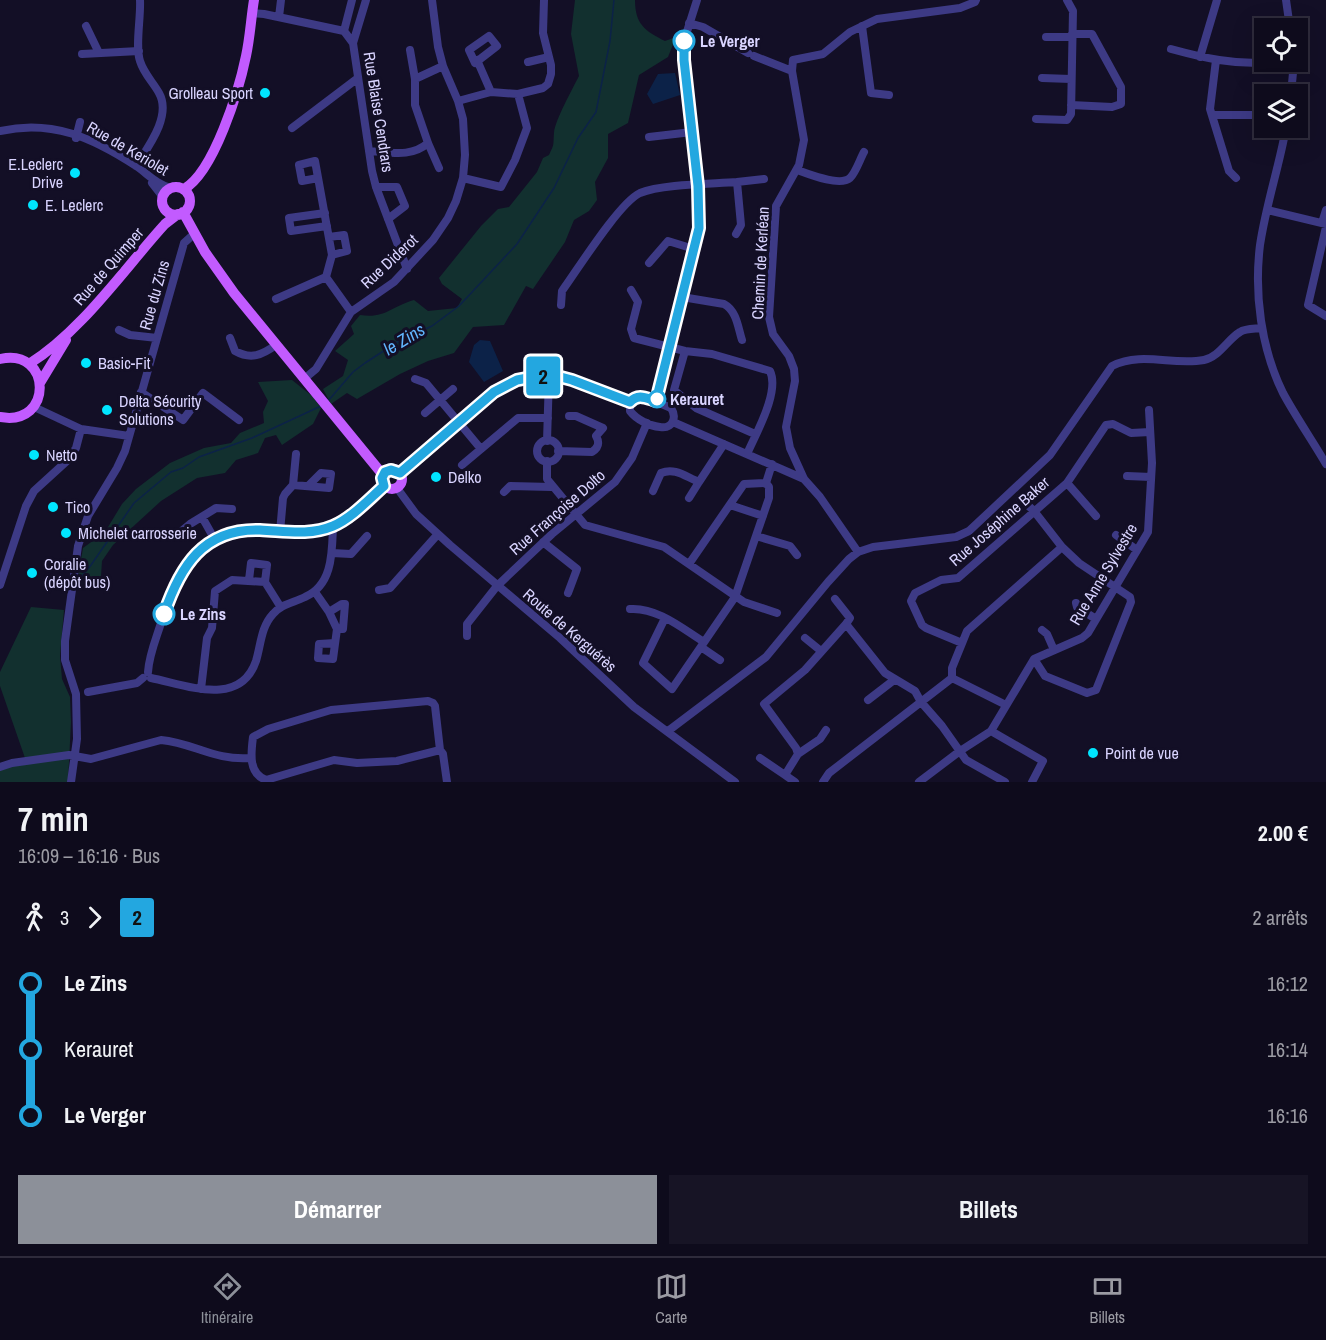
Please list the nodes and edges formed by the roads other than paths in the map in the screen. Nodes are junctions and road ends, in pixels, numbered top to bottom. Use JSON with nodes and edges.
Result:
{"nodes":[{"id":1,"x":140,"y":0,"type":"edge"},
{"id":2,"x":254,"y":0,"type":"edge"},
{"id":3,"x":281,"y":0,"type":"edge"},
{"id":4,"x":352,"y":0,"type":"edge"},
{"id":5,"x":366,"y":0,"type":"edge"},
{"id":6,"x":432,"y":0,"type":"edge"},
{"id":7,"x":544,"y":0,"type":"edge"},
{"id":8,"x":697,"y":0,"type":"edge"},
{"id":9,"x":976,"y":0,"type":"edge"},
{"id":10,"x":1066,"y":0,"type":"edge"},
{"id":11,"x":1217,"y":0,"type":"edge"},
{"id":12,"x":1286,"y":0,"type":"edge"},
{"id":13,"x":252,"y":14,"type":"junction"},
{"id":14,"x":279,"y":17,"type":"junction"},
{"id":15,"x":1289,"y":18,"type":"edge"},
{"id":16,"x":689,"y":23,"type":"junction"},
{"id":17,"x":86,"y":26,"type":"dead end"},
{"id":18,"x":862,"y":26,"type":"junction"},
{"id":19,"x":344,"y":31,"type":"junction"},
{"id":20,"x":1072,"y":35,"type":"junction"},
{"id":21,"x":1046,"y":37,"type":"dead end"},
{"id":22,"x":353,"y":43,"type":"junction"},
{"id":23,"x":1171,"y":49,"type":"dead end"},
{"id":24,"x":410,"y":50,"type":"dead end"},
{"id":25,"x":139,"y":51,"type":"junction"},
{"id":26,"x":99,"y":53,"type":"junction"},
{"id":27,"x":82,"y":54,"type":"dead end"},
{"id":28,"x":549,"y":57,"type":"junction"},
{"id":29,"x":1200,"y":57,"type":"junction"},
{"id":30,"x":477,"y":60,"type":"dead end"},
{"id":31,"x":1216,"y":60,"type":"junction"},
{"id":32,"x":528,"y":62,"type":"dead end"},
{"id":33,"x":1254,"y":62,"type":"edge"},
{"id":34,"x":443,"y":66,"type":"junction"},
{"id":35,"x":792,"y":71,"type":"junction"},
{"id":36,"x":358,"y":78,"type":"junction"},
{"id":37,"x":1042,"y":78,"type":"dead end"},
{"id":38,"x":416,"y":79,"type":"junction"},
{"id":39,"x":1071,"y":79,"type":"junction"},
{"id":40,"x":491,"y":92,"type":"junction"},
{"id":41,"x":518,"y":94,"type":"junction"},
{"id":42,"x":889,"y":95,"type":"dead end"},
{"id":43,"x":458,"y":101,"type":"junction"},
{"id":44,"x":1071,"y":105,"type":"junction"},
{"id":45,"x":1212,"y":115,"type":"junction"},
{"id":46,"x":1254,"y":116,"type":"dead end"},
{"id":47,"x":1036,"y":119,"type":"dead end"},
{"id":48,"x":80,"y":122,"type":"dead end"},
{"id":49,"x":291,"y":128,"type":"dead end"},
{"id":50,"x":0,"y":131,"type":"edge"},
{"id":51,"x":692,"y":132,"type":"junction"},
{"id":52,"x":0,"y":136,"type":"edge"},
{"id":53,"x":76,"y":137,"type":"junction"},
{"id":54,"x":649,"y":137,"type":"dead end"},
{"id":55,"x":1284,"y":138,"type":"edge"},
{"id":56,"x":428,"y":143,"type":"junction"},
{"id":57,"x":369,"y":151,"type":"junction"},
{"id":58,"x":864,"y":152,"type":"dead end"},
{"id":59,"x":136,"y":166,"type":"junction"},
{"id":60,"x":439,"y":168,"type":"dead end"},
{"id":61,"x":797,"y":170,"type":"junction"},
{"id":62,"x":318,"y":178,"type":"dead end"},
{"id":63,"x":463,"y":178,"type":"junction"},
{"id":64,"x":1236,"y":178,"type":"dead end"},
{"id":65,"x":764,"y":179,"type":"dead end"},
{"id":66,"x":737,"y":182,"type":"junction"},
{"id":67,"x":698,"y":186,"type":"junction"},
{"id":68,"x":376,"y":187,"type":"junction"},
{"id":69,"x":171,"y":188,"type":"junction"},
{"id":70,"x":186,"y":193,"type":"junction"},
{"id":71,"x":163,"y":197,"type":"junction"},
{"id":72,"x":166,"y":210,"type":"junction"},
{"id":73,"x":1267,"y":210,"type":"junction"},
{"id":74,"x":1326,"y":210,"type":"edge"},
{"id":75,"x":180,"y":213,"type":"junction"},
{"id":76,"x":324,"y":213,"type":"junction"},
{"id":77,"x":388,"y":219,"type":"junction"},
{"id":78,"x":165,"y":224,"type":"junction"},
{"id":79,"x":1325,"y":224,"type":"edge"},
{"id":80,"x":327,"y":226,"type":"junction"},
{"id":81,"x":194,"y":234,"type":"junction"},
{"id":82,"x":736,"y":234,"type":"dead end"},
{"id":83,"x":329,"y":237,"type":"junction"},
{"id":84,"x":694,"y":249,"type":"junction"},
{"id":85,"x":332,"y":255,"type":"junction"},
{"id":86,"x":650,"y":263,"type":"dead end"},
{"id":87,"x":408,"y":269,"type":"junction"},
{"id":88,"x":326,"y":277,"type":"junction"},
{"id":89,"x":631,"y":290,"type":"dead end"},
{"id":90,"x":682,"y":297,"type":"junction"},
{"id":91,"x":276,"y":298,"type":"dead end"},
{"id":92,"x":561,"y":305,"type":"dead end"},
{"id":93,"x":351,"y":312,"type":"junction"},
{"id":94,"x":1326,"y":316,"type":"edge"},
{"id":95,"x":74,"y":327,"type":"junction"},
{"id":96,"x":1262,"y":328,"type":"junction"},
{"id":97,"x":119,"y":330,"type":"dead end"},
{"id":98,"x":157,"y":338,"type":"junction"},
{"id":99,"x":230,"y":338,"type":"dead end"},
{"id":100,"x":742,"y":340,"type":"dead end"},
{"id":101,"x":276,"y":345,"type":"junction"},
{"id":102,"x":670,"y":347,"type":"junction"},
{"id":103,"x":685,"y":351,"type":"junction"},
{"id":104,"x":2,"y":356,"type":"edge"},
{"id":105,"x":29,"y":364,"type":"junction"},
{"id":106,"x":549,"y":376,"type":"junction"},
{"id":107,"x":304,"y":379,"type":"junction"},
{"id":108,"x":415,"y":379,"type":"dead end"},
{"id":109,"x":40,"y":382,"type":"junction"},
{"id":110,"x":453,"y":389,"type":"dead end"},
{"id":111,"x":141,"y":392,"type":"junction"},
{"id":112,"x":440,"y":400,"type":"junction"},
{"id":113,"x":656,"y":401,"type":"junction"},
{"id":114,"x":630,"y":402,"type":"junction"},
{"id":115,"x":34,"y":407,"type":"junction"},
{"id":116,"x":1149,"y":410,"type":"dead end"},
{"id":117,"x":425,"y":413,"type":"dead end"},
{"id":118,"x":569,"y":416,"type":"dead end"},
{"id":119,"x":4,"y":418,"type":"edge"},
{"id":120,"x":548,"y":418,"type":"junction"},
{"id":121,"x":240,"y":420,"type":"dead end"},
{"id":122,"x":673,"y":422,"type":"junction"},
{"id":123,"x":458,"y":423,"type":"junction"},
{"id":124,"x":647,"y":423,"type":"junction"},
{"id":125,"x":0,"y":427,"type":"edge"},
{"id":126,"x":86,"y":427,"type":"junction"},
{"id":127,"x":1150,"y":432,"type":"junction"},
{"id":128,"x":755,"y":434,"type":"junction"},
{"id":129,"x":129,"y":436,"type":"junction"},
{"id":130,"x":547,"y":441,"type":"junction"},
{"id":131,"x":724,"y":444,"type":"junction"},
{"id":132,"x":481,"y":449,"type":"junction"},
{"id":133,"x":558,"y":451,"type":"junction"},
{"id":134,"x":296,"y":454,"type":"dead end"},
{"id":135,"x":747,"y":454,"type":"junction"},
{"id":136,"x":547,"y":461,"type":"junction"},
{"id":137,"x":772,"y":464,"type":"junction"},
{"id":138,"x":1326,"y":464,"type":"edge"},
{"id":139,"x":462,"y":465,"type":"dead end"},
{"id":140,"x":400,"y":473,"type":"junction"},
{"id":141,"x":1127,"y":476,"type":"dead end"},
{"id":142,"x":1151,"y":477,"type":"junction"},
{"id":143,"x":804,"y":479,"type":"junction"},
{"id":144,"x":384,"y":480,"type":"junction"},
{"id":145,"x":699,"y":482,"type":"junction"},
{"id":146,"x":766,"y":483,"type":"junction"},
{"id":147,"x":1066,"y":483,"type":"junction"},
{"id":148,"x":293,"y":485,"type":"junction"},
{"id":149,"x":308,"y":486,"type":"dead end"},
{"id":150,"x":552,"y":487,"type":"junction"},
{"id":151,"x":397,"y":488,"type":"junction"},
{"id":152,"x":653,"y":491,"type":"dead end"},
{"id":153,"x":504,"y":492,"type":"dead end"},
{"id":154,"x":689,"y":498,"type":"dead end"},
{"id":155,"x":1020,"y":498,"type":"dead end"},
{"id":156,"x":730,"y":505,"type":"junction"},
{"id":157,"x":232,"y":509,"type":"dead end"},
{"id":158,"x":1034,"y":512,"type":"junction"},
{"id":159,"x":576,"y":514,"type":"junction"},
{"id":160,"x":763,"y":516,"type":"junction"},
{"id":161,"x":1096,"y":516,"type":"dead end"},
{"id":162,"x":202,"y":517,"type":"junction"},
{"id":163,"x":333,"y":526,"type":"junction"},
{"id":164,"x":280,"y":532,"type":"junction"},
{"id":165,"x":179,"y":533,"type":"dead end"},
{"id":166,"x":438,"y":534,"type":"junction"},
{"id":167,"x":1116,"y":535,"type":"dead end"},
{"id":168,"x":367,"y":536,"type":"dead end"},
{"id":169,"x":756,"y":536,"type":"junction"},
{"id":170,"x":215,"y":540,"type":"junction"},
{"id":171,"x":543,"y":542,"type":"junction"},
{"id":172,"x":1062,"y":547,"type":"junction"},
{"id":173,"x":1137,"y":550,"type":"junction"},
{"id":174,"x":858,"y":552,"type":"junction"},
{"id":175,"x":332,"y":553,"type":"junction"},
{"id":176,"x":797,"y":555,"type":"dead end"},
{"id":177,"x":689,"y":564,"type":"junction"},
{"id":178,"x":249,"y":580,"type":"junction"},
{"id":179,"x":265,"y":582,"type":"junction"},
{"id":180,"x":0,"y":585,"type":"edge"},
{"id":181,"x":497,"y":586,"type":"junction"},
{"id":182,"x":1114,"y":587,"type":"junction"},
{"id":183,"x":379,"y":590,"type":"dead end"},
{"id":184,"x":315,"y":592,"type":"junction"},
{"id":185,"x":568,"y":592,"type":"dead end"},
{"id":186,"x":735,"y":597,"type":"junction"},
{"id":187,"x":835,"y":599,"type":"dead end"},
{"id":188,"x":1076,"y":603,"type":"dead end"},
{"id":189,"x":280,"y":606,"type":"junction"},
{"id":190,"x":630,"y":609,"type":"dead end"},
{"id":191,"x":329,"y":612,"type":"junction"},
{"id":192,"x":777,"y":613,"type":"dead end"},
{"id":193,"x":664,"y":618,"type":"junction"},
{"id":194,"x":1096,"y":619,"type":"junction"},
{"id":195,"x":846,"y":624,"type":"junction"},
{"id":196,"x":337,"y":629,"type":"junction"},
{"id":197,"x":1042,"y":630,"type":"dead end"},
{"id":198,"x":467,"y":636,"type":"dead end"},
{"id":199,"x":805,"y":638,"type":"dead end"},
{"id":200,"x":962,"y":642,"type":"junction"},
{"id":201,"x":335,"y":643,"type":"dead end"},
{"id":202,"x":703,"y":645,"type":"junction"},
{"id":203,"x":1054,"y":650,"type":"junction"},
{"id":204,"x":821,"y":651,"type":"junction"},
{"id":205,"x":1034,"y":659,"type":"junction"},
{"id":206,"x":720,"y":660,"type":"dead end"},
{"id":207,"x":148,"y":676,"type":"junction"},
{"id":208,"x":952,"y":678,"type":"junction"},
{"id":209,"x":894,"y":680,"type":"junction"},
{"id":210,"x":201,"y":689,"type":"junction"},
{"id":211,"x":87,"y":692,"type":"dead end"},
{"id":212,"x":868,"y":700,"type":"dead end"},
{"id":213,"x":921,"y":702,"type":"junction"},
{"id":214,"x":1006,"y":705,"type":"junction"},
{"id":215,"x":825,"y":730,"type":"dead end"},
{"id":216,"x":668,"y":731,"type":"junction"},
{"id":217,"x":991,"y":731,"type":"junction"},
{"id":218,"x":440,"y":750,"type":"junction"},
{"id":219,"x":960,"y":751,"type":"junction"},
{"id":220,"x":798,"y":753,"type":"junction"},
{"id":221,"x":74,"y":757,"type":"junction"},
{"id":222,"x":251,"y":758,"type":"junction"},
{"id":223,"x":760,"y":758,"type":"dead end"},
{"id":224,"x":0,"y":768,"type":"edge"},
{"id":225,"x":784,"y":775,"type":"junction"},
{"id":226,"x":289,"y":778,"type":"edge"},
{"id":227,"x":71,"y":782,"type":"edge"},
{"id":228,"x":447,"y":782,"type":"edge"},
{"id":229,"x":735,"y":782,"type":"edge"},
{"id":230,"x":795,"y":782,"type":"edge"},
{"id":231,"x":823,"y":782,"type":"edge"},
{"id":232,"x":919,"y":782,"type":"edge"},
{"id":233,"x":1005,"y":782,"type":"edge"},
{"id":234,"x":1032,"y":782,"type":"edge"}],
"edges":[{"from":1,"to":25,"type":"street"},
{"from":2,"to":13,"type":"main road"},
{"from":3,"to":14,"type":"street"},
{"from":4,"to":19,"type":"street"},
{"from":5,"to":22,"type":"street"},
{"from":6,"to":34,"type":"street","name":"Rue Diderot"},
{"from":7,"to":28,"type":"street"},
{"from":8,"to":16,"type":"street"},
{"from":9,"to":18,"type":"street"},
{"from":10,"to":20,"type":"street"},
{"from":11,"to":29,"type":"street"},
{"from":12,"to":15,"type":"street"},
{"from":13,"to":14,"type":"street"},
{"from":13,"to":70,"type":"main road"},
{"from":14,"to":19,"type":"street"},
{"from":16,"to":35,"type":"street"},
{"from":16,"to":51,"type":"street"},
{"from":17,"to":26,"type":"street"},
{"from":18,"to":35,"type":"street"},
{"from":18,"to":42,"type":"street"},
{"from":19,"to":22,"type":"street","name":"Rue Blaise Cendrars"},
{"from":20,"to":21,"type":"street"},
{"from":20,"to":39,"type":"street"},
{"from":20,"to":44,"type":"street"},
{"from":22,"to":36,"type":"street","name":"Rue Blaise Cendrars"},
{"from":23,"to":29,"type":"street"},
{"from":24,"to":38,"type":"street"},
{"from":25,"to":26,"type":"street"},
{"from":25,"to":59,"type":"street"},
{"from":26,"to":27,"type":"street"},
{"from":28,"to":32,"type":"street"},
{"from":28,"to":41,"type":"street"},
{"from":29,"to":31,"type":"street"},
{"from":30,"to":40,"type":"street"},
{"from":31,"to":33,"type":"street"},
{"from":31,"to":45,"type":"street"},
{"from":34,"to":38,"type":"street"},
{"from":34,"to":43,"type":"street","name":"Rue Diderot"},
{"from":35,"to":61,"type":"street","name":"Chemin de Kerléan"},
{"from":36,"to":49,"type":"street"},
{"from":36,"to":57,"type":"street","name":"Rue Blaise Cendrars"},
{"from":37,"to":39,"type":"street"},
{"from":38,"to":56,"type":"street"},
{"from":39,"to":44,"type":"street"},
{"from":40,"to":41,"type":"street"},
{"from":40,"to":43,"type":"street"},
{"from":41,"to":63,"type":"street"},
{"from":43,"to":63,"type":"street","name":"Rue Diderot"},
{"from":44,"to":47,"type":"street"},
{"from":45,"to":46,"type":"street"},
{"from":45,"to":64,"type":"street"},
{"from":48,"to":53,"type":"street"},
{"from":50,"to":53,"type":"street","name":"Rue de Keriolet"},
{"from":51,"to":54,"type":"street"},
{"from":51,"to":67,"type":"street"},
{"from":52,"to":53,"type":"street","name":"Rue de Keriolet"},
{"from":53,"to":59,"type":"street","name":"Rue de Keriolet"},
{"from":53,"to":71,"type":"street","name":"Rue de Keriolet"},
{"from":55,"to":73,"type":"street"},
{"from":56,"to":57,"type":"street"},
{"from":56,"to":60,"type":"street"},
{"from":57,"to":68,"type":"street","name":"Rue Blaise Cendrars"},
{"from":58,"to":61,"type":"street"},
{"from":59,"to":69,"type":"street","name":"Rue de Keriolet"},
{"from":61,"to":143,"type":"street","name":"Chemin de Kerléan"},
{"from":62,"to":76,"type":"street"},
{"from":63,"to":87,"type":"street","name":"Rue Diderot"},
{"from":65,"to":66,"type":"street"},
{"from":66,"to":67,"type":"street"},
{"from":66,"to":82,"type":"street"},
{"from":67,"to":84,"type":"street"},
{"from":67,"to":92,"type":"street"},
{"from":68,"to":77,"type":"street","name":"Rue Blaise Cendrars"},
{"from":68,"to":77,"type":"street","name":"Rue Blaise Cendrars"},
{"from":69,"to":70,"type":"main road"},
{"from":69,"to":71,"type":"main road"},
{"from":70,"to":75,"type":"main road"},
{"from":71,"to":72,"type":"main road"},
{"from":72,"to":75,"type":"main road"},
{"from":72,"to":78,"type":"main road","name":"Rue de Quimper"},
{"from":73,"to":79,"type":"street"},
{"from":73,"to":96,"type":"street"},
{"from":74,"to":79,"type":"street"},
{"from":75,"to":78,"type":"main road","name":"Rue de Quimper"},
{"from":75,"to":81,"type":"main road"},
{"from":76,"to":80,"type":"street"},
{"from":76,"to":80,"type":"street"},
{"from":77,"to":87,"type":"street","name":"Rue Blaise Cendrars"},
{"from":78,"to":95,"type":"main road","name":"Rue de Quimper"},
{"from":79,"to":94,"type":"street"},
{"from":80,"to":83,"type":"street"},
{"from":81,"to":98,"type":"street","name":"Rue du Zins"},
{"from":81,"to":101,"type":"main road"},
{"from":83,"to":85,"type":"street"},
{"from":83,"to":85,"type":"street"},
{"from":84,"to":86,"type":"street"},
{"from":84,"to":90,"type":"street"},
{"from":85,"to":88,"type":"street"},
{"from":87,"to":93,"type":"street","name":"Rue Diderot"},
{"from":88,"to":91,"type":"street"},
{"from":88,"to":93,"type":"street"},
{"from":89,"to":102,"type":"street"},
{"from":90,"to":100,"type":"street"},
{"from":90,"to":102,"type":"street"},
{"from":93,"to":107,"type":"street","name":"Rue Diderot"},
{"from":95,"to":105,"type":"main road","name":"Rue de Quimper"},
{"from":95,"to":109,"type":"main road","name":"Rue de Quimper"},
{"from":96,"to":138,"type":"street"},
{"from":96,"to":174,"type":"street"},
{"from":97,"to":98,"type":"street"},
{"from":98,"to":111,"type":"street","name":"Rue du Zins"},
{"from":99,"to":101,"type":"street"},
{"from":101,"to":107,"type":"main road"},
{"from":102,"to":103,"type":"street"},
{"from":102,"to":113,"type":"street"},
{"from":103,"to":128,"type":"street"},
{"from":103,"to":128,"type":"street"},
{"from":104,"to":105,"type":"main road"},
{"from":105,"to":109,"type":"main road"},
{"from":106,"to":114,"type":"street"},
{"from":106,"to":120,"type":"street"},
{"from":106,"to":123,"type":"street"},
{"from":107,"to":144,"type":"main road"},
{"from":108,"to":112,"type":"street"},
{"from":109,"to":115,"type":"main road","name":"Rue de Quimper"},
{"from":110,"to":112,"type":"street"},
{"from":111,"to":121,"type":"street"},
{"from":111,"to":129,"type":"street","name":"Rue du Zins"},
{"from":112,"to":117,"type":"street"},
{"from":112,"to":123,"type":"street"},
{"from":113,"to":114,"type":"street"},
{"from":113,"to":122,"type":"street"},
{"from":114,"to":124,"type":"street"},
{"from":115,"to":119,"type":"main road"},
{"from":115,"to":126,"type":"street"},
{"from":116,"to":127,"type":"street","name":"Rue Anne Sylvestre"},
{"from":118,"to":133,"type":"street"},
{"from":119,"to":125,"type":"main road"},
{"from":120,"to":130,"type":"street"},
{"from":120,"to":132,"type":"street"},
{"from":122,"to":124,"type":"street"},
{"from":122,"to":131,"type":"street"},
{"from":123,"to":132,"type":"street"},
{"from":123,"to":140,"type":"street"},
{"from":124,"to":159,"type":"street","name":"Rue Françoise Dolto"},
{"from":126,"to":129,"type":"street"},
{"from":126,"to":180,"type":"street"},
{"from":127,"to":142,"type":"street","name":"Rue Anne Sylvestre"},
{"from":127,"to":147,"type":"street","name":"Rue Joséphine Baker"},
{"from":128,"to":135,"type":"street"},
{"from":129,"to":221,"type":"street","name":"Rue du Zins"},
{"from":130,"to":133,"type":"street"},
{"from":130,"to":136,"type":"street"},
{"from":131,"to":135,"type":"street"},
{"from":131,"to":145,"type":"street"},
{"from":132,"to":139,"type":"street"},
{"from":133,"to":136,"type":"street"},
{"from":134,"to":148,"type":"street"},
{"from":135,"to":137,"type":"street"},
{"from":136,"to":150,"type":"street"},
{"from":137,"to":143,"type":"street"},
{"from":137,"to":146,"type":"street"},
{"from":140,"to":144,"type":"main road"},
{"from":140,"to":151,"type":"main road"},
{"from":141,"to":142,"type":"street"},
{"from":142,"to":173,"type":"street","name":"Rue Anne Sylvestre"},
{"from":143,"to":174,"type":"street","name":"Chemin de Kerléan"},
{"from":144,"to":151,"type":"main road"},
{"from":144,"to":163,"type":"street"},
{"from":145,"to":152,"type":"street"},
{"from":145,"to":154,"type":"street"},
{"from":146,"to":156,"type":"street"},
{"from":146,"to":160,"type":"street"},
{"from":147,"to":158,"type":"street","name":"Rue Joséphine Baker"},
{"from":147,"to":161,"type":"street"},
{"from":148,"to":149,"type":"street"},
{"from":148,"to":164,"type":"street"},
{"from":150,"to":153,"type":"street"},
{"from":150,"to":159,"type":"street"},
{"from":151,"to":166,"type":"street","name":"Route de Kerguérès"},
{"from":155,"to":158,"type":"street"},
{"from":156,"to":160,"type":"street"},
{"from":156,"to":177,"type":"street"},
{"from":157,"to":162,"type":"street"},
{"from":158,"to":172,"type":"street"},
{"from":158,"to":200,"type":"street","name":"Rue Joséphine Baker"},
{"from":159,"to":171,"type":"street","name":"Rue Françoise Dolto"},
{"from":159,"to":177,"type":"street"},
{"from":160,"to":169,"type":"street"},
{"from":162,"to":165,"type":"street"},
{"from":162,"to":170,"type":"street"},
{"from":163,"to":164,"type":"street"},
{"from":163,"to":175,"type":"street"},
{"from":164,"to":170,"type":"street"},
{"from":166,"to":181,"type":"street","name":"Route de Kerguérès"},
{"from":166,"to":183,"type":"street"},
{"from":167,"to":173,"type":"street"},
{"from":168,"to":175,"type":"street"},
{"from":169,"to":176,"type":"street"},
{"from":169,"to":186,"type":"street"},
{"from":170,"to":207,"type":"street"},
{"from":171,"to":181,"type":"street","name":"Rue Françoise Dolto"},
{"from":171,"to":185,"type":"street"},
{"from":172,"to":182,"type":"street"},
{"from":172,"to":200,"type":"street"},
{"from":173,"to":182,"type":"street","name":"Rue Anne Sylvestre"},
{"from":174,"to":216,"type":"street"},
{"from":175,"to":184,"type":"street"},
{"from":177,"to":186,"type":"street"},
{"from":178,"to":179,"type":"street"},
{"from":178,"to":179,"type":"street"},
{"from":178,"to":210,"type":"street"},
{"from":179,"to":189,"type":"street"},
{"from":181,"to":198,"type":"street","name":"Rue Françoise Dolto"},
{"from":181,"to":216,"type":"street","name":"Route de Kerguérès"},
{"from":182,"to":194,"type":"street","name":"Rue Anne Sylvestre"},
{"from":182,"to":205,"type":"street"},
{"from":184,"to":189,"type":"street"},
{"from":184,"to":191,"type":"street"},
{"from":186,"to":192,"type":"street"},
{"from":186,"to":202,"type":"street"},
{"from":187,"to":195,"type":"street"},
{"from":188,"to":194,"type":"street"},
{"from":189,"to":210,"type":"street"},
{"from":190,"to":193,"type":"street"},
{"from":191,"to":196,"type":"street"},
{"from":191,"to":196,"type":"street"},
{"from":193,"to":202,"type":"street"},
{"from":193,"to":202,"type":"street"},
{"from":194,"to":203,"type":"street","name":"Rue Anne Sylvestre"},
{"from":195,"to":204,"type":"street"},
{"from":195,"to":209,"type":"street"},
{"from":196,"to":201,"type":"street"},
{"from":197,"to":203,"type":"street"},
{"from":199,"to":204,"type":"street"},
{"from":200,"to":208,"type":"street"},
{"from":202,"to":206,"type":"street"},
{"from":203,"to":205,"type":"street","name":"Rue Anne Sylvestre"},
{"from":204,"to":220,"type":"street"},
{"from":205,"to":214,"type":"street"},
{"from":207,"to":210,"type":"street"},
{"from":207,"to":211,"type":"street"},
{"from":208,"to":213,"type":"street"},
{"from":208,"to":214,"type":"street"},
{"from":209,"to":212,"type":"street"},
{"from":209,"to":213,"type":"street"},
{"from":213,"to":219,"type":"street"},
{"from":213,"to":231,"type":"street"},
{"from":214,"to":217,"type":"street"},
{"from":215,"to":220,"type":"street"},
{"from":216,"to":229,"type":"street","name":"Route de Kerguérès"},
{"from":217,"to":219,"type":"street"},
{"from":217,"to":234,"type":"street"},
{"from":218,"to":222,"type":"street"},
{"from":218,"to":226,"type":"street"},
{"from":218,"to":228,"type":"street"},
{"from":219,"to":232,"type":"street"},
{"from":219,"to":233,"type":"street"},
{"from":220,"to":225,"type":"street"},
{"from":221,"to":222,"type":"street"},
{"from":221,"to":224,"type":"street"},
{"from":221,"to":227,"type":"street","name":"Rue du Zins"},
{"from":222,"to":226,"type":"street"},
{"from":223,"to":225,"type":"street"},
{"from":225,"to":230,"type":"street"}]}
